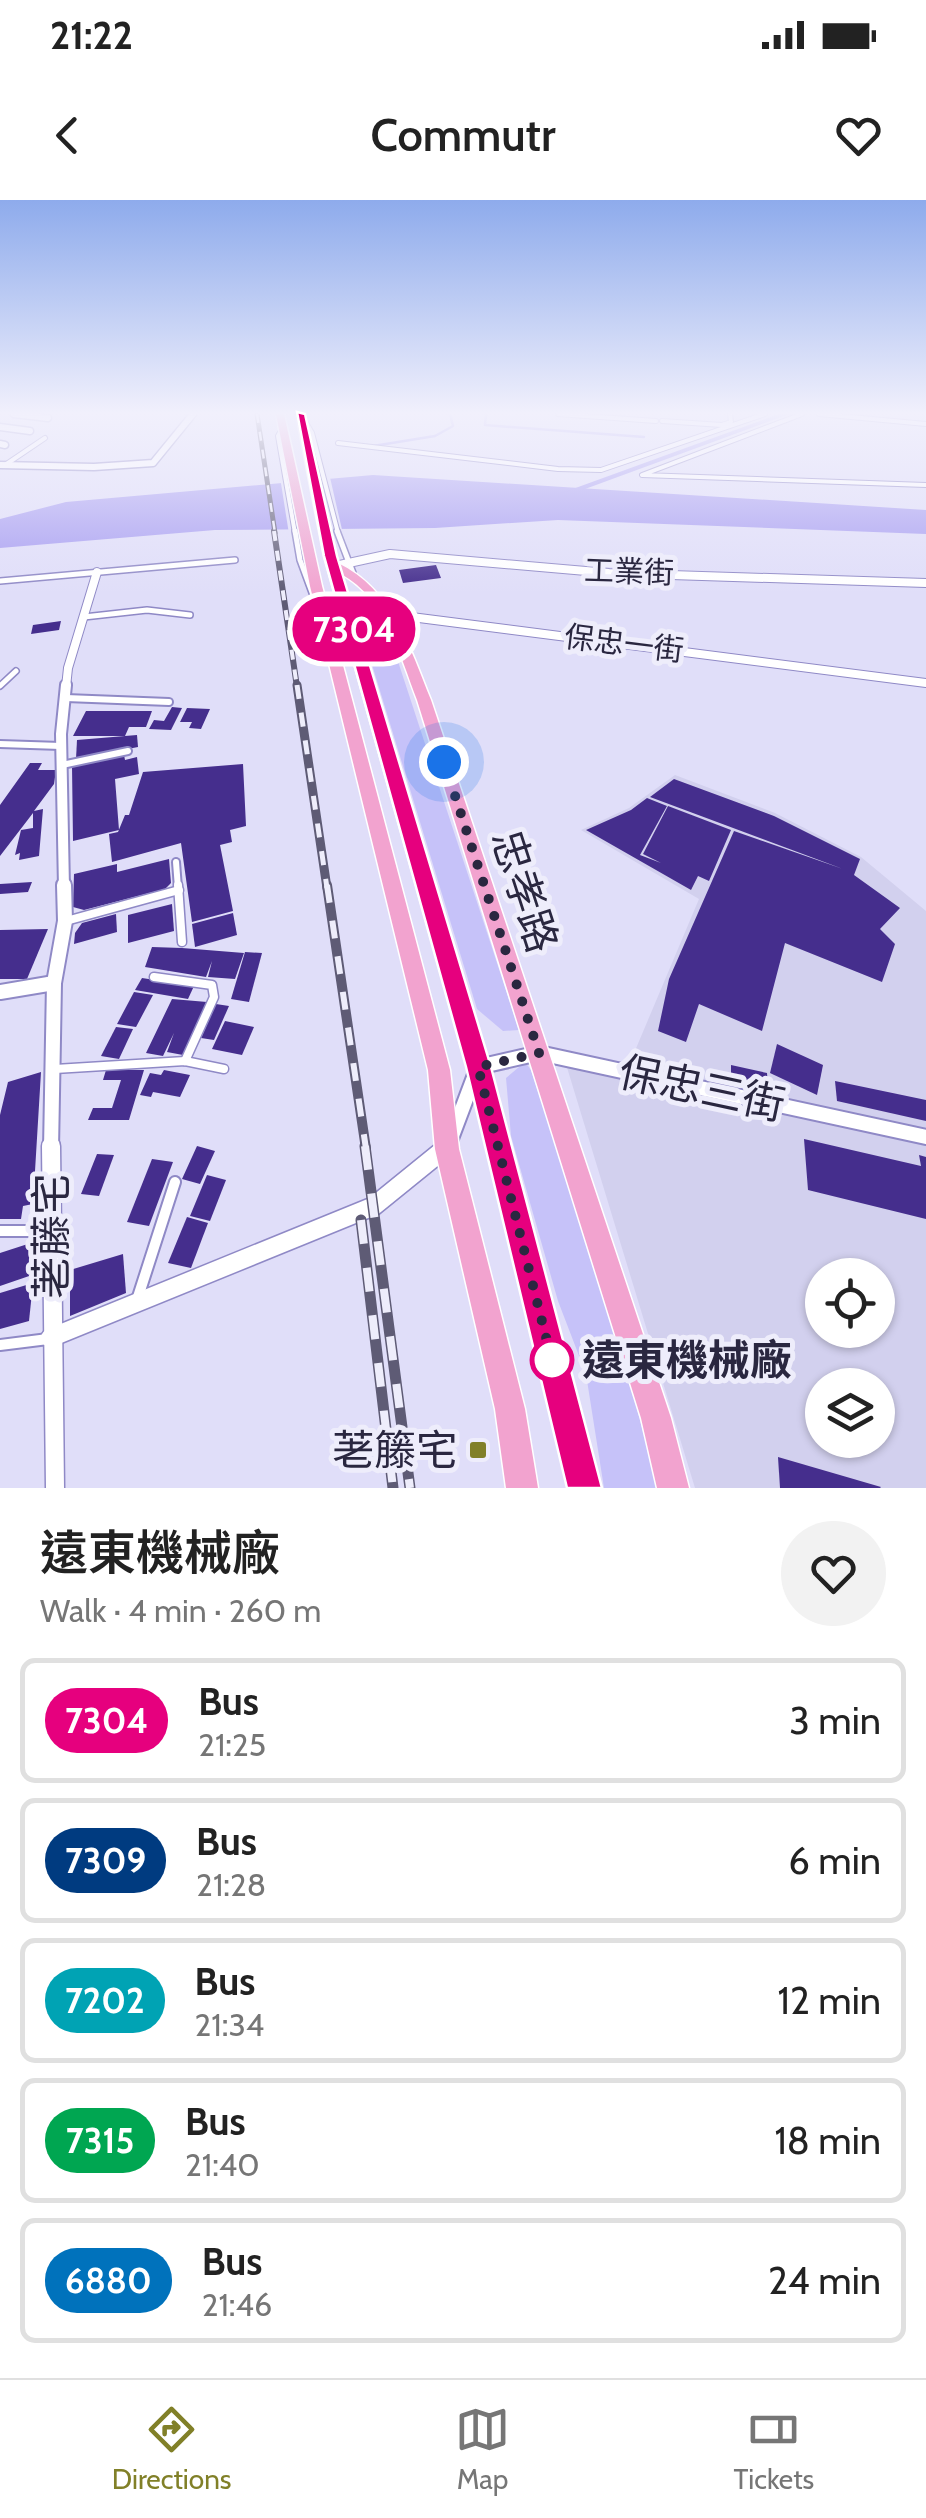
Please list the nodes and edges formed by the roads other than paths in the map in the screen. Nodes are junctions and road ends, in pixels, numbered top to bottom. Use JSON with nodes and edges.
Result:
{"nodes":[{"id":1,"x":299,"y":474,"type":"edge"},
{"id":2,"x":315,"y":474,"type":"edge"},
{"id":3,"x":645,"y":474,"type":"edge"},
{"id":4,"x":926,"y":486,"type":"edge"},
{"id":5,"x":235,"y":560,"type":"dead end"},
{"id":6,"x":332,"y":562,"type":"junction"},
{"id":7,"x":97,"y":572,"type":"junction"},
{"id":8,"x":0,"y":581,"type":"edge"},
{"id":9,"x":926,"y":583,"type":"edge"},
{"id":10,"x":322,"y":611,"type":"junction"},
{"id":11,"x":348,"y":611,"type":"junction"},
{"id":12,"x":388,"y":614,"type":"junction"},
{"id":13,"x":190,"y":615,"type":"dead end"},
{"id":14,"x":84,"y":617,"type":"junction"},
{"id":15,"x":16,"y":671,"type":"dead end"},
{"id":16,"x":926,"y":682,"type":"edge"},
{"id":17,"x":0,"y":686,"type":"edge"},
{"id":18,"x":66,"y":698,"type":"junction"},
{"id":19,"x":170,"y":702,"type":"dead end"},
{"id":20,"x":0,"y":744,"type":"edge"},
{"id":21,"x":62,"y":746,"type":"junction"},
{"id":22,"x":128,"y":752,"type":"dead end"},
{"id":23,"x":62,"y":765,"type":"junction"},
{"id":24,"x":176,"y":862,"type":"dead end"},
{"id":25,"x":179,"y":890,"type":"junction"},
{"id":26,"x":65,"y":921,"type":"junction"},
{"id":27,"x":182,"y":942,"type":"dead end"},
{"id":28,"x":154,"y":976,"type":"dead end"},
{"id":29,"x":54,"y":983,"type":"junction"},
{"id":30,"x":0,"y":992,"type":"edge"},
{"id":31,"x":539,"y":1053,"type":"junction"},
{"id":32,"x":185,"y":1061,"type":"junction"},
{"id":33,"x":478,"y":1067,"type":"junction"},
{"id":34,"x":224,"y":1068,"type":"dead end"},
{"id":35,"x":54,"y":1069,"type":"junction"},
{"id":36,"x":926,"y":1137,"type":"edge"},
{"id":37,"x":446,"y":1149,"type":"junction"},
{"id":38,"x":175,"y":1182,"type":"dead end"},
{"id":39,"x":0,"y":1230,"type":"edge"},
{"id":40,"x":50,"y":1232,"type":"junction"},
{"id":41,"x":134,"y":1307,"type":"junction"},
{"id":42,"x":50,"y":1338,"type":"junction"},
{"id":43,"x":0,"y":1345,"type":"edge"},
{"id":44,"x":55,"y":1488,"type":"edge"},
{"id":45,"x":522,"y":1488,"type":"edge"},
{"id":46,"x":584,"y":1488,"type":"edge"},
{"id":47,"x":673,"y":1488,"type":"edge"}],
"edges":[{"from":1,"to":6,"type":"main road"},
{"from":2,"to":6,"type":"main road"},
{"from":3,"to":4,"type":"lane"},
{"from":5,"to":7,"type":"lane"},
{"from":6,"to":9,"type":"street","name":"工業街"},
{"from":6,"to":10,"type":"main road"},
{"from":6,"to":11,"type":"main road"},
{"from":6,"to":12,"type":"main road","name":"忠孝路"},
{"from":7,"to":8,"type":"lane"},
{"from":7,"to":14,"type":"street","name":"荖藤宅"},
{"from":10,"to":11,"type":"street","name":"保忠一街"},
{"from":10,"to":37,"type":"main road"},
{"from":11,"to":12,"type":"street","name":"保忠一街"},
{"from":11,"to":33,"type":"main road"},
{"from":12,"to":16,"type":"street","name":"保忠一街"},
{"from":12,"to":31,"type":"main road","name":"忠孝路"},
{"from":13,"to":14,"type":"lane"},
{"from":14,"to":18,"type":"street","name":"荖藤宅"},
{"from":15,"to":17,"type":"lane"},
{"from":18,"to":19,"type":"lane"},
{"from":18,"to":21,"type":"street","name":"荖藤宅"},
{"from":20,"to":21,"type":"lane"},
{"from":21,"to":23,"type":"street","name":"荖藤宅"},
{"from":22,"to":23,"type":"lane"},
{"from":23,"to":26,"type":"street","name":"荖藤宅"},
{"from":24,"to":25,"type":"lane"},
{"from":25,"to":26,"type":"lane"},
{"from":25,"to":27,"type":"lane"},
{"from":26,"to":29,"type":"street","name":"荖藤宅"},
{"from":28,"to":32,"type":"lane"},
{"from":29,"to":30,"type":"street"},
{"from":29,"to":35,"type":"street","name":"荖藤宅"},
{"from":31,"to":33,"type":"street","name":"保忠三街"},
{"from":31,"to":36,"type":"street","name":"保忠三街"},
{"from":31,"to":47,"type":"main road","name":"忠孝路"},
{"from":32,"to":34,"type":"lane"},
{"from":32,"to":35,"type":"lane"},
{"from":33,"to":37,"type":"street"},
{"from":33,"to":46,"type":"main road"},
{"from":35,"to":40,"type":"street","name":"荖藤宅"},
{"from":37,"to":41,"type":"street"},
{"from":37,"to":45,"type":"main road"},
{"from":38,"to":41,"type":"lane"},
{"from":39,"to":40,"type":"lane"},
{"from":40,"to":42,"type":"street","name":"荖藤宅"},
{"from":41,"to":42,"type":"street"},
{"from":42,"to":43,"type":"lane"},
{"from":42,"to":44,"type":"street","name":"荖藤宅"}]}
